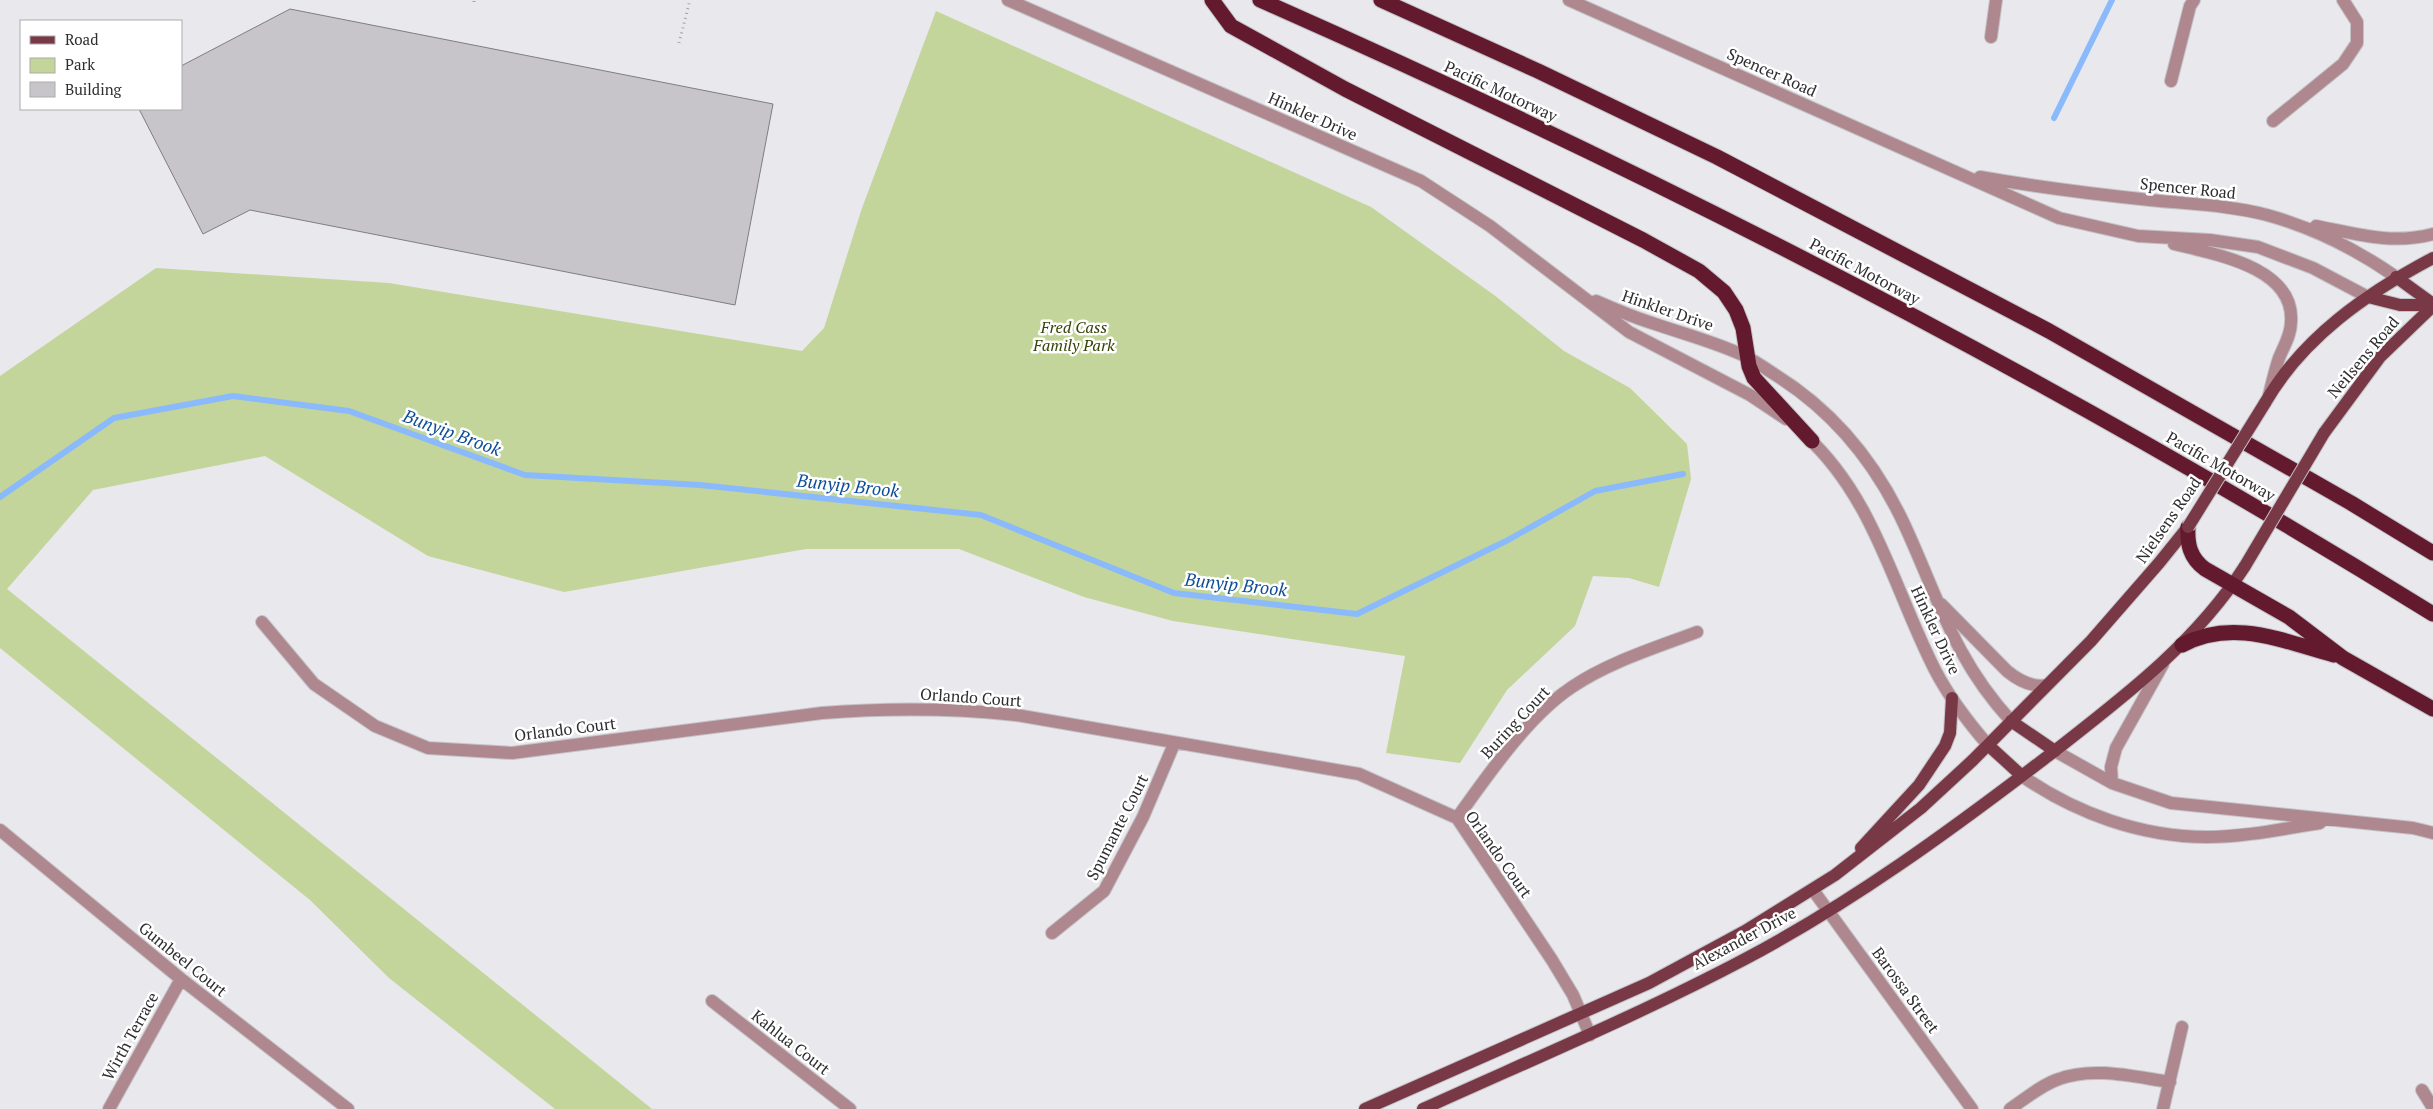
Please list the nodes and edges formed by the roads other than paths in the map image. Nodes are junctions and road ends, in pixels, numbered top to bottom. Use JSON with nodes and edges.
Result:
{"nodes":[{"id":1,"x":1008,"y":0,"type":"edge"},
{"id":2,"x":1212,"y":0,"type":"edge"},
{"id":3,"x":1260,"y":0,"type":"edge"},
{"id":4,"x":1381,"y":0,"type":"edge"},
{"id":5,"x":1569,"y":0,"type":"edge"},
{"id":6,"x":1996,"y":0,"type":"edge"},
{"id":7,"x":2194,"y":0,"type":"edge"},
{"id":8,"x":2343,"y":0,"type":"edge"},
{"id":9,"x":1991,"y":37,"type":"dead end"},
{"id":10,"x":2171,"y":81,"type":"dead end"},
{"id":11,"x":2273,"y":121,"type":"dead end"},
{"id":12,"x":1963,"y":174,"type":"junction"},
{"id":13,"x":2282,"y":220,"type":"junction"},
{"id":14,"x":2433,"y":234,"type":"edge"},
{"id":15,"x":2138,"y":236,"type":"junction"},
{"id":16,"x":2433,"y":258,"type":"edge"},
{"id":17,"x":2396,"y":277,"type":"junction"},
{"id":18,"x":1584,"y":296,"type":"junction"},
{"id":19,"x":2368,"y":296,"type":"junction"},
{"id":20,"x":2433,"y":305,"type":"edge"},
{"id":21,"x":1748,"y":357,"type":"junction"},
{"id":22,"x":2266,"y":401,"type":"junction"},
{"id":23,"x":1812,"y":441,"type":"junction"},
{"id":24,"x":2188,"y":527,"type":"junction"},
{"id":25,"x":2433,"y":553,"type":"edge"},
{"id":26,"x":2232,"y":585,"type":"junction"},
{"id":27,"x":1934,"y":597,"type":"junction"},
{"id":28,"x":2433,"y":614,"type":"edge"},
{"id":29,"x":262,"y":622,"type":"dead end"},
{"id":30,"x":1697,"y":632,"type":"dead end"},
{"id":31,"x":2182,"y":645,"type":"junction"},
{"id":32,"x":2342,"y":658,"type":"junction"},
{"id":33,"x":2163,"y":664,"type":"junction"},
{"id":34,"x":2047,"y":685,"type":"junction"},
{"id":35,"x":1952,"y":698,"type":"junction"},
{"id":36,"x":2433,"y":709,"type":"edge"},
{"id":37,"x":2011,"y":721,"type":"junction"},
{"id":38,"x":1174,"y":744,"type":"junction"},
{"id":39,"x":1988,"y":745,"type":"junction"},
{"id":40,"x":2055,"y":751,"type":"junction"},
{"id":41,"x":2022,"y":776,"type":"junction"},
{"id":42,"x":2112,"y":782,"type":"junction"},
{"id":43,"x":1457,"y":818,"type":"junction"},
{"id":44,"x":2332,"y":822,"type":"junction"},
{"id":45,"x":0,"y":830,"type":"edge"},
{"id":46,"x":2433,"y":833,"type":"edge"},
{"id":47,"x":1835,"y":874,"type":"junction"},
{"id":48,"x":1813,"y":890,"type":"junction"},
{"id":49,"x":1829,"y":910,"type":"junction"},
{"id":50,"x":1052,"y":933,"type":"dead end"},
{"id":51,"x":180,"y":979,"type":"junction"},
{"id":52,"x":712,"y":1001,"type":"dead end"},
{"id":53,"x":1582,"y":1014,"type":"junction"},
{"id":54,"x":2182,"y":1027,"type":"dead end"},
{"id":55,"x":1590,"y":1034,"type":"junction"},
{"id":56,"x":2170,"y":1082,"type":"junction"},
{"id":57,"x":2422,"y":1090,"type":"dead end"},
{"id":58,"x":2433,"y":1108,"type":"edge"},
{"id":59,"x":109,"y":1109,"type":"edge"},
{"id":60,"x":348,"y":1109,"type":"edge"},
{"id":61,"x":850,"y":1109,"type":"edge"},
{"id":62,"x":1365,"y":1109,"type":"edge"},
{"id":63,"x":1423,"y":1109,"type":"edge"},
{"id":64,"x":1972,"y":1109,"type":"edge"},
{"id":65,"x":2010,"y":1109,"type":"edge"},
{"id":66,"x":2163,"y":1109,"type":"edge"}],
"edges":[{"from":1,"to":18,"type":"street","name":"Hinkler Drive"},
{"from":2,"to":21,"type":"highway"},
{"from":3,"to":28,"type":"highway","name":"Pacific Motorway"},
{"from":4,"to":25,"type":"highway","name":"Pacific Motorway"},
{"from":5,"to":12,"type":"street","name":"Spencer Road"},
{"from":6,"to":9,"type":"street"},
{"from":7,"to":10,"type":"street"},
{"from":8,"to":11,"type":"street"},
{"from":12,"to":13,"type":"street","name":"Spencer Road"},
{"from":12,"to":15,"type":"street","name":"Spencer Road"},
{"from":13,"to":14,"type":"street"},
{"from":13,"to":17,"type":"street","name":"Spencer Road"},
{"from":15,"to":19,"type":"street","name":"Spencer Road"},
{"from":15,"to":22,"type":"street"},
{"from":16,"to":17,"type":"main road","name":"Nielsens Road"},
{"from":17,"to":19,"type":"main road","name":"Nielsens Road"},
{"from":17,"to":20,"type":"main road"},
{"from":18,"to":21,"type":"street","name":"Hinkler Drive"},
{"from":18,"to":23,"type":"street","name":"Hinkler Drive"},
{"from":19,"to":20,"type":"main road"},
{"from":19,"to":22,"type":"main road","name":"Nielsens Road"},
{"from":20,"to":26,"type":"main road","name":"Neilsens Road","bridge":true},
{"from":21,"to":23,"type":"highway"},
{"from":21,"to":27,"type":"street","name":"Hinkler Drive"},
{"from":22,"to":24,"type":"main road","name":"Nielsens Road","bridge":true},
{"from":23,"to":35,"type":"street","name":"Hinkler Drive"},
{"from":24,"to":26,"type":"highway"},
{"from":24,"to":34,"type":"main road","name":"Nielsens Road"},
{"from":26,"to":31,"type":"main road"},
{"from":26,"to":32,"type":"highway"},
{"from":27,"to":34,"type":"street"},
{"from":27,"to":37,"type":"street","name":"Hinkler Drive"},
{"from":29,"to":38,"type":"street","name":"Orlando Court"},
{"from":30,"to":43,"type":"street","name":"Buring Court"},
{"from":31,"to":32,"type":"highway"},
{"from":31,"to":33,"type":"main road"},
{"from":32,"to":36,"type":"highway"},
{"from":33,"to":40,"type":"main road"},
{"from":33,"to":42,"type":"street"},
{"from":34,"to":37,"type":"main road","name":"Nielsens Road"},
{"from":35,"to":39,"type":"street","name":"Hinkler Drive"},
{"from":35,"to":47,"type":"main road"},
{"from":37,"to":39,"type":"main road","name":"Nielsens Road"},
{"from":37,"to":40,"type":"main road","name":"Hinkler Drive"},
{"from":38,"to":43,"type":"street","name":"Orlando Court"},
{"from":38,"to":50,"type":"street","name":"Spumante Court"},
{"from":39,"to":41,"type":"main road","name":"Hinkler Drive"},
{"from":39,"to":47,"type":"main road","name":"Alexander Drive"},
{"from":40,"to":41,"type":"main road","name":"Alexander Drive"},
{"from":40,"to":42,"type":"street","name":"Hinkler Drive"},
{"from":41,"to":44,"type":"street","name":"Hinkler Drive"},
{"from":41,"to":49,"type":"main road","name":"Alexander Drive"},
{"from":42,"to":44,"type":"street","name":"Hinkler Drive"},
{"from":43,"to":53,"type":"street","name":"Orlando Court"},
{"from":44,"to":46,"type":"street","name":"Hinkler Drive"},
{"from":45,"to":51,"type":"street","name":"Gumbeel Court"},
{"from":47,"to":48,"type":"main road","name":"Alexander Drive"},
{"from":48,"to":49,"type":"street","name":"Barossa Street"},
{"from":48,"to":53,"type":"main road","name":"Alexander Drive"},
{"from":49,"to":55,"type":"main road","name":"Alexander Drive"},
{"from":49,"to":64,"type":"street","name":"Barossa Street"},
{"from":51,"to":59,"type":"street","name":"Wirth Terrace"},
{"from":51,"to":60,"type":"street","name":"Gumbeel Court"},
{"from":52,"to":61,"type":"street","name":"Kahlua Court"},
{"from":53,"to":55,"type":"street","name":"Orlando Court"},
{"from":53,"to":62,"type":"main road","name":"Alexander Drive"},
{"from":54,"to":56,"type":"street"},
{"from":55,"to":63,"type":"main road","name":"Alexander Drive"},
{"from":56,"to":65,"type":"street"},
{"from":56,"to":66,"type":"street"},
{"from":57,"to":58,"type":"street"}]}
